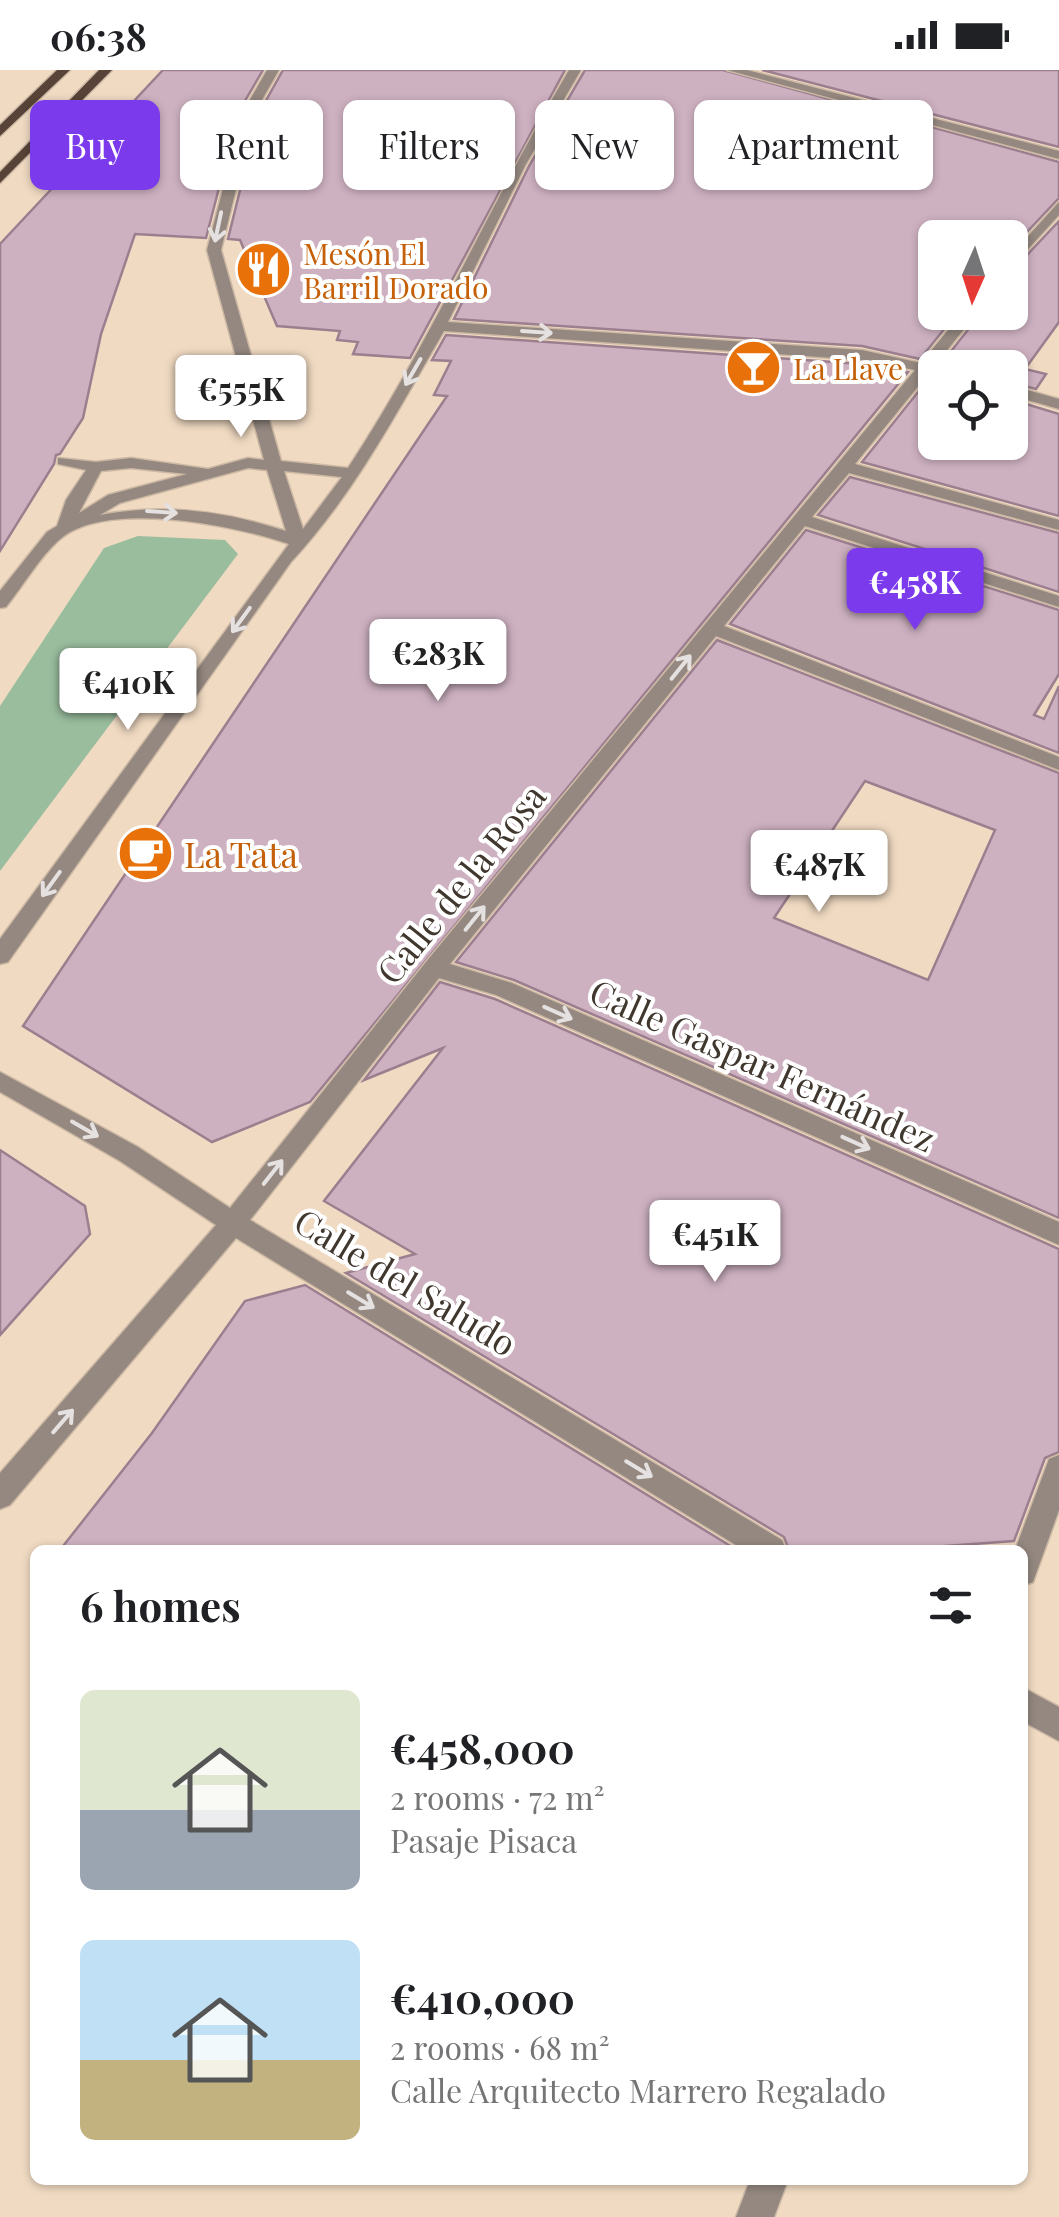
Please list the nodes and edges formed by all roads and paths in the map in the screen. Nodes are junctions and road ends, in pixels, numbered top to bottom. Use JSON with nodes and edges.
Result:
{"nodes":[{"id":1,"x":64,"y":70,"type":"edge"},
{"id":2,"x":106,"y":70,"type":"edge"},
{"id":3,"x":273,"y":70,"type":"edge"},
{"id":4,"x":574,"y":70,"type":"edge"},
{"id":5,"x":733,"y":70,"type":"edge"},
{"id":6,"x":794,"y":70,"type":"edge"},
{"id":7,"x":794,"y":86,"type":"junction"},
{"id":8,"x":0,"y":132,"type":"edge"},
{"id":9,"x":1059,"y":155,"type":"edge"},
{"id":10,"x":0,"y":179,"type":"edge"},
{"id":11,"x":1059,"y":206,"type":"edge"},
{"id":12,"x":1028,"y":243,"type":"edge"},
{"id":13,"x":439,"y":326,"type":"junction"},
{"id":14,"x":918,"y":367,"type":"edge"},
{"id":15,"x":918,"y":383,"type":"edge"},
{"id":16,"x":1028,"y":395,"type":"edge"},
{"id":17,"x":1059,"y":404,"type":"edge"},
{"id":18,"x":64,"y":462,"type":"dead end"},
{"id":19,"x":276,"y":466,"type":"junction"},
{"id":20,"x":847,"y":466,"type":"junction"},
{"id":21,"x":96,"y":468,"type":"junction"},
{"id":22,"x":211,"y":472,"type":"junction"},
{"id":23,"x":353,"y":473,"type":"junction"},
{"id":24,"x":804,"y":520,"type":"junction"},
{"id":25,"x":1059,"y":525,"type":"edge"},
{"id":26,"x":66,"y":526,"type":"junction"},
{"id":27,"x":298,"y":541,"type":"junction"},
{"id":28,"x":1059,"y":602,"type":"edge"},
{"id":29,"x":0,"y":604,"type":"edge"},
{"id":30,"x":713,"y":628,"type":"junction"},
{"id":31,"x":1059,"y":764,"type":"edge"},
{"id":32,"x":0,"y":956,"type":"edge"},
{"id":33,"x":434,"y":968,"type":"junction"},
{"id":34,"x":0,"y":1081,"type":"edge"},
{"id":35,"x":233,"y":1223,"type":"junction"},
{"id":36,"x":1059,"y":1234,"type":"edge"},
{"id":37,"x":1059,"y":1468,"type":"edge"},
{"id":38,"x":0,"y":1495,"type":"edge"},
{"id":39,"x":763,"y":1545,"type":"edge"},
{"id":40,"x":1028,"y":1555,"type":"edge"},
{"id":41,"x":1028,"y":1707,"type":"edge"},
{"id":42,"x":1059,"y":1725,"type":"edge"},
{"id":43,"x":767,"y":2185,"type":"edge"},
{"id":44,"x":755,"y":2217,"type":"edge"}],
"edges":[{"from":1,"to":8,"type":"main road"},
{"from":2,"to":10,"type":"main road"},
{"from":3,"to":19,"type":"street","one_way":true},
{"from":4,"to":13,"type":"street"},
{"from":5,"to":7,"type":"street"},
{"from":6,"to":7,"type":"street"},
{"from":7,"to":9,"type":"street"},
{"from":11,"to":12,"type":"street"},
{"from":13,"to":14,"type":"street","one_way":true},
{"from":13,"to":23,"type":"street","one_way":true},
{"from":15,"to":20,"type":"street","name":"Calle de la Rosa"},
{"from":16,"to":17,"type":"street"},
{"from":18,"to":21,"type":"street"},
{"from":19,"to":22,"type":"street"},
{"from":19,"to":23,"type":"street"},
{"from":19,"to":27,"type":"street"},
{"from":20,"to":24,"type":"street","name":"Calle de la Rosa"},
{"from":20,"to":25,"type":"street"},
{"from":21,"to":22,"type":"street"},
{"from":21,"to":26,"type":"street"},
{"from":22,"to":26,"type":"street"},
{"from":23,"to":27,"type":"street"},
{"from":24,"to":28,"type":"street"},
{"from":24,"to":30,"type":"street","name":"Calle de la Rosa"},
{"from":26,"to":27,"type":"street","one_way":true},
{"from":26,"to":29,"type":"street"},
{"from":27,"to":32,"type":"street","one_way":true},
{"from":30,"to":31,"type":"street"},
{"from":33,"to":30,"type":"street","name":"Calle de la Rosa","one_way":true},
{"from":35,"to":33,"type":"street","name":"Calle de la Rosa","one_way":true},
{"from":33,"to":36,"type":"street","name":"Calle Gaspar Fernández","one_way":true},
{"from":34,"to":35,"type":"street","name":"Calle del Saludo","one_way":true},
{"from":38,"to":35,"type":"street","name":"Calle de la Rosa","one_way":true},
{"from":35,"to":39,"type":"street","name":"Calle del Saludo","one_way":true},
{"from":37,"to":40,"type":"street"},
{"from":41,"to":42,"type":"street"},
{"from":43,"to":44,"type":"street"}]}
